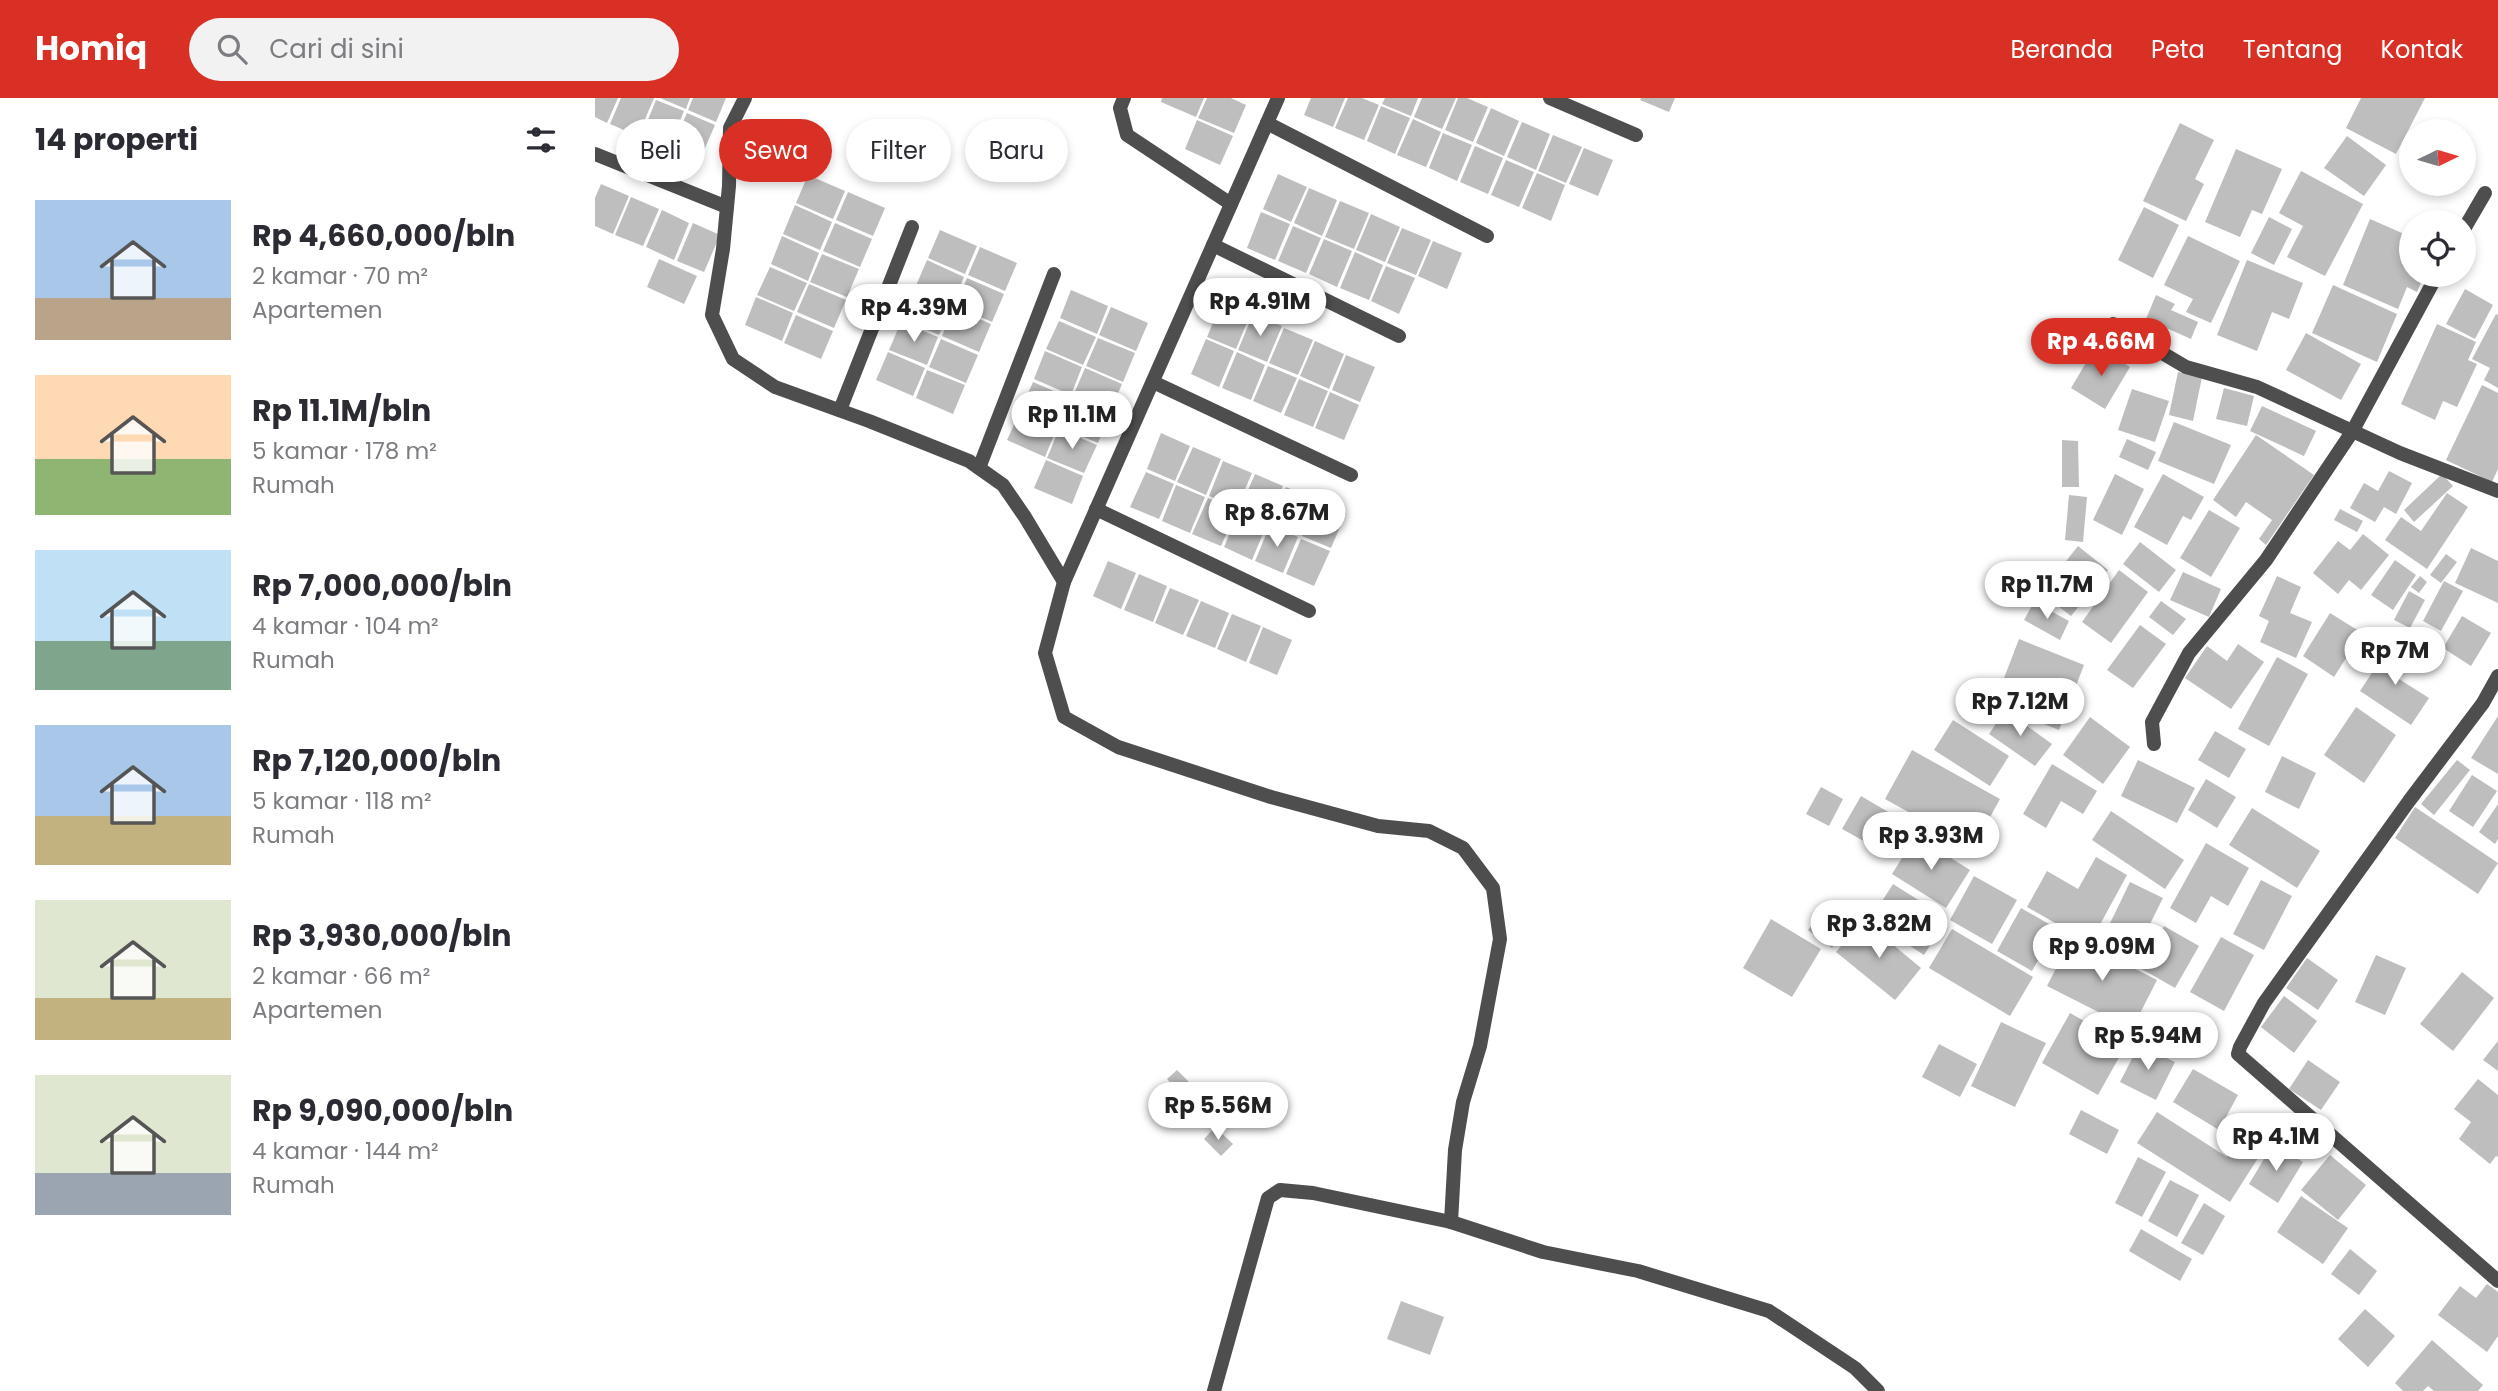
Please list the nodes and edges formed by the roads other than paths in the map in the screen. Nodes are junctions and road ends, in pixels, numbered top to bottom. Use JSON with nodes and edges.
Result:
{"nodes":[{"id":1,"x":745,"y":98,"type":"edge"},
{"id":2,"x":1124,"y":98,"type":"edge"},
{"id":3,"x":1278,"y":98,"type":"edge"},
{"id":4,"x":1550,"y":98,"type":"edge"},
{"id":5,"x":1267,"y":123,"type":"junction"},
{"id":6,"x":1636,"y":135,"type":"dead end"},
{"id":7,"x":595,"y":154,"type":"edge"},
{"id":8,"x":2485,"y":194,"type":"dead end"},
{"id":9,"x":1231,"y":204,"type":"junction"},
{"id":10,"x":727,"y":207,"type":"junction"},
{"id":11,"x":2475,"y":210,"type":"edge"},
{"id":12,"x":912,"y":227,"type":"dead end"},
{"id":13,"x":1487,"y":236,"type":"dead end"},
{"id":14,"x":1213,"y":244,"type":"junction"},
{"id":15,"x":1055,"y":274,"type":"dead end"},
{"id":16,"x":2431,"y":287,"type":"edge"},
{"id":17,"x":2113,"y":324,"type":"dead end"},
{"id":18,"x":1399,"y":336,"type":"dead end"},
{"id":19,"x":1153,"y":382,"type":"junction"},
{"id":20,"x":840,"y":410,"type":"junction"},
{"id":21,"x":2352,"y":432,"type":"junction"},
{"id":22,"x":979,"y":468,"type":"junction"},
{"id":23,"x":1351,"y":475,"type":"dead end"},
{"id":24,"x":2498,"y":491,"type":"edge"},
{"id":25,"x":1096,"y":509,"type":"junction"},
{"id":26,"x":1064,"y":582,"type":"junction"},
{"id":27,"x":1308,"y":611,"type":"dead end"},
{"id":28,"x":2498,"y":676,"type":"edge"},
{"id":29,"x":2154,"y":744,"type":"dead end"},
{"id":30,"x":1451,"y":1222,"type":"junction"},
{"id":31,"x":2498,"y":1281,"type":"edge"},
{"id":32,"x":1214,"y":1391,"type":"edge"},
{"id":33,"x":1878,"y":1391,"type":"edge"}],
"edges":[{"from":1,"to":10,"type":"street"},
{"from":2,"to":9,"type":"street"},
{"from":3,"to":5,"type":"street"},
{"from":4,"to":6,"type":"street"},
{"from":5,"to":9,"type":"street"},
{"from":5,"to":13,"type":"street"},
{"from":7,"to":10,"type":"street"},
{"from":8,"to":11,"type":"street"},
{"from":9,"to":14,"type":"street"},
{"from":10,"to":20,"type":"street"},
{"from":12,"to":20,"type":"street"},
{"from":14,"to":18,"type":"street"},
{"from":14,"to":19,"type":"street"},
{"from":15,"to":22,"type":"street"},
{"from":16,"to":21,"type":"street"},
{"from":17,"to":21,"type":"street"},
{"from":19,"to":23,"type":"street"},
{"from":19,"to":25,"type":"street"},
{"from":20,"to":22,"type":"street"},
{"from":21,"to":24,"type":"street"},
{"from":21,"to":29,"type":"street"},
{"from":22,"to":26,"type":"street"},
{"from":25,"to":26,"type":"street"},
{"from":25,"to":27,"type":"street"},
{"from":26,"to":30,"type":"street"},
{"from":28,"to":31,"type":"street"},
{"from":30,"to":32,"type":"street"},
{"from":30,"to":33,"type":"street"}]}
